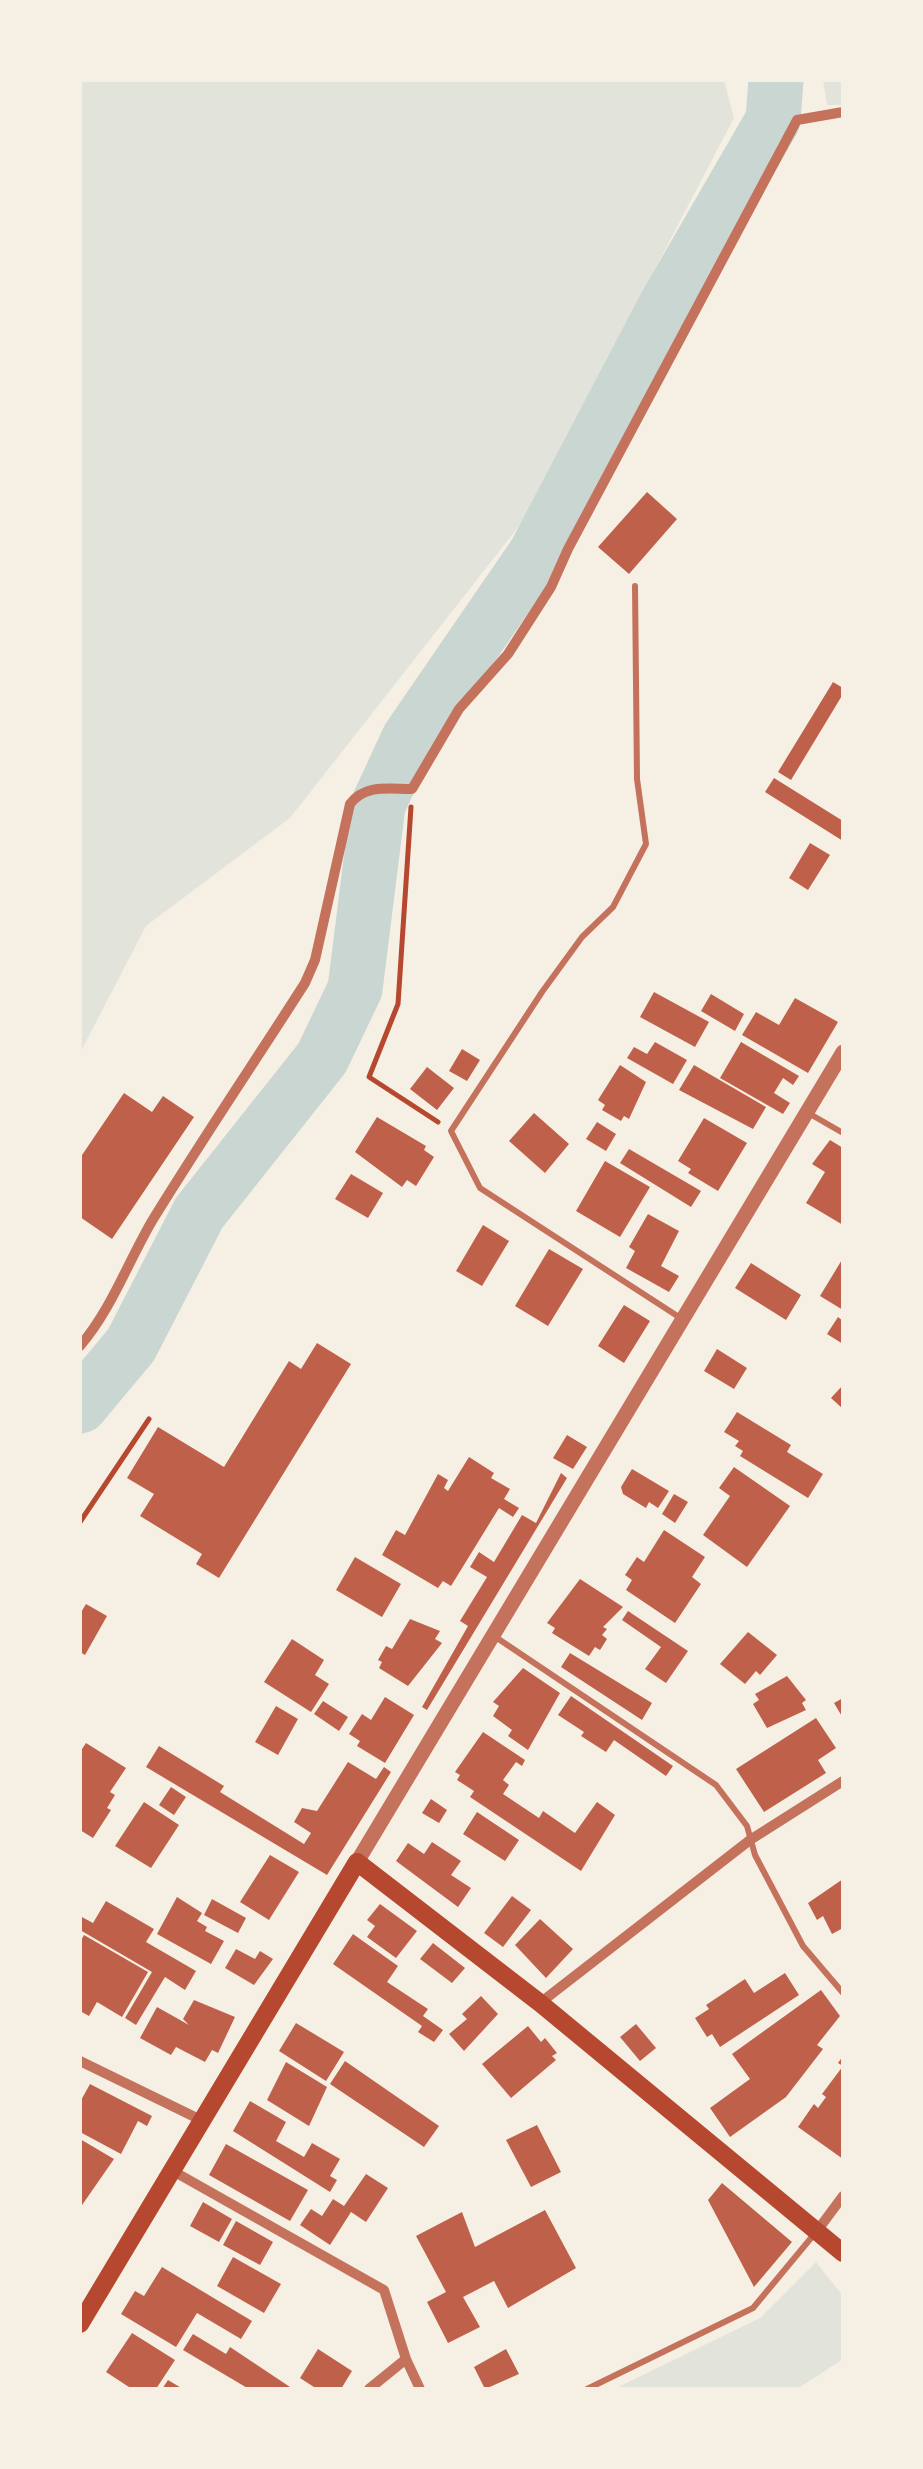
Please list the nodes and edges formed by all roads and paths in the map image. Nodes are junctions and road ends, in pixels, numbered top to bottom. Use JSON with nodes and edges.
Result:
{"nodes":[{"id":1,"x":843,"y":112,"type":"edge"},
{"id":2,"x":634,"y":586,"type":"dead end"},
{"id":3,"x":412,"y":789,"type":"junction"},
{"id":4,"x":843,"y":1052,"type":"edge"},
{"id":5,"x":807,"y":1112,"type":"junction"},
{"id":6,"x":452,"y":1131,"type":"junction"},
{"id":7,"x":843,"y":1133,"type":"edge"},
{"id":8,"x":684,"y":1320,"type":"junction"},
{"id":9,"x":80,"y":1346,"type":"edge"},
{"id":10,"x":149,"y":1419,"type":"dead end"},
{"id":11,"x":80,"y":1522,"type":"edge"},
{"id":12,"x":494,"y":1636,"type":"junction"},
{"id":13,"x":843,"y":1780,"type":"edge"},
{"id":14,"x":750,"y":1840,"type":"junction"},
{"id":15,"x":357,"y":1862,"type":"junction"},
{"id":16,"x":843,"y":1993,"type":"edge"},
{"id":17,"x":540,"y":2004,"type":"junction"},
{"id":18,"x":80,"y":2061,"type":"edge"},
{"id":19,"x":204,"y":2121,"type":"junction"},
{"id":20,"x":173,"y":2170,"type":"junction"},
{"id":21,"x":843,"y":2196,"type":"edge"},
{"id":22,"x":817,"y":2231,"type":"junction"},
{"id":23,"x":843,"y":2253,"type":"edge"},
{"id":24,"x":80,"y":2324,"type":"edge"},
{"id":25,"x":406,"y":2359,"type":"junction"},
{"id":26,"x":369,"y":2389,"type":"edge"},
{"id":27,"x":420,"y":2389,"type":"edge"},
{"id":28,"x":586,"y":2389,"type":"edge"}],
"edges":[{"from":1,"to":3,"type":"street"},
{"from":2,"to":6,"type":"lane"},
{"from":3,"to":6,"type":"path"},
{"from":3,"to":9,"type":"street"},
{"from":4,"to":5,"type":"street"},
{"from":5,"to":7,"type":"lane"},
{"from":5,"to":8,"type":"street"},
{"from":6,"to":8,"type":"lane"},
{"from":8,"to":12,"type":"street"},
{"from":10,"to":11,"type":"path"},
{"from":12,"to":14,"type":"lane"},
{"from":12,"to":15,"type":"street"},
{"from":13,"to":14,"type":"street"},
{"from":14,"to":16,"type":"lane"},
{"from":14,"to":17,"type":"street"},
{"from":15,"to":17,"type":"main road"},
{"from":15,"to":19,"type":"main road"},
{"from":17,"to":22,"type":"main road"},
{"from":18,"to":19,"type":"street"},
{"from":19,"to":20,"type":"main road"},
{"from":20,"to":24,"type":"main road"},
{"from":20,"to":25,"type":"street"},
{"from":21,"to":22,"type":"street"},
{"from":22,"to":23,"type":"main road"},
{"from":22,"to":28,"type":"lane"},
{"from":25,"to":26,"type":"street"},
{"from":25,"to":27,"type":"street"}]}
